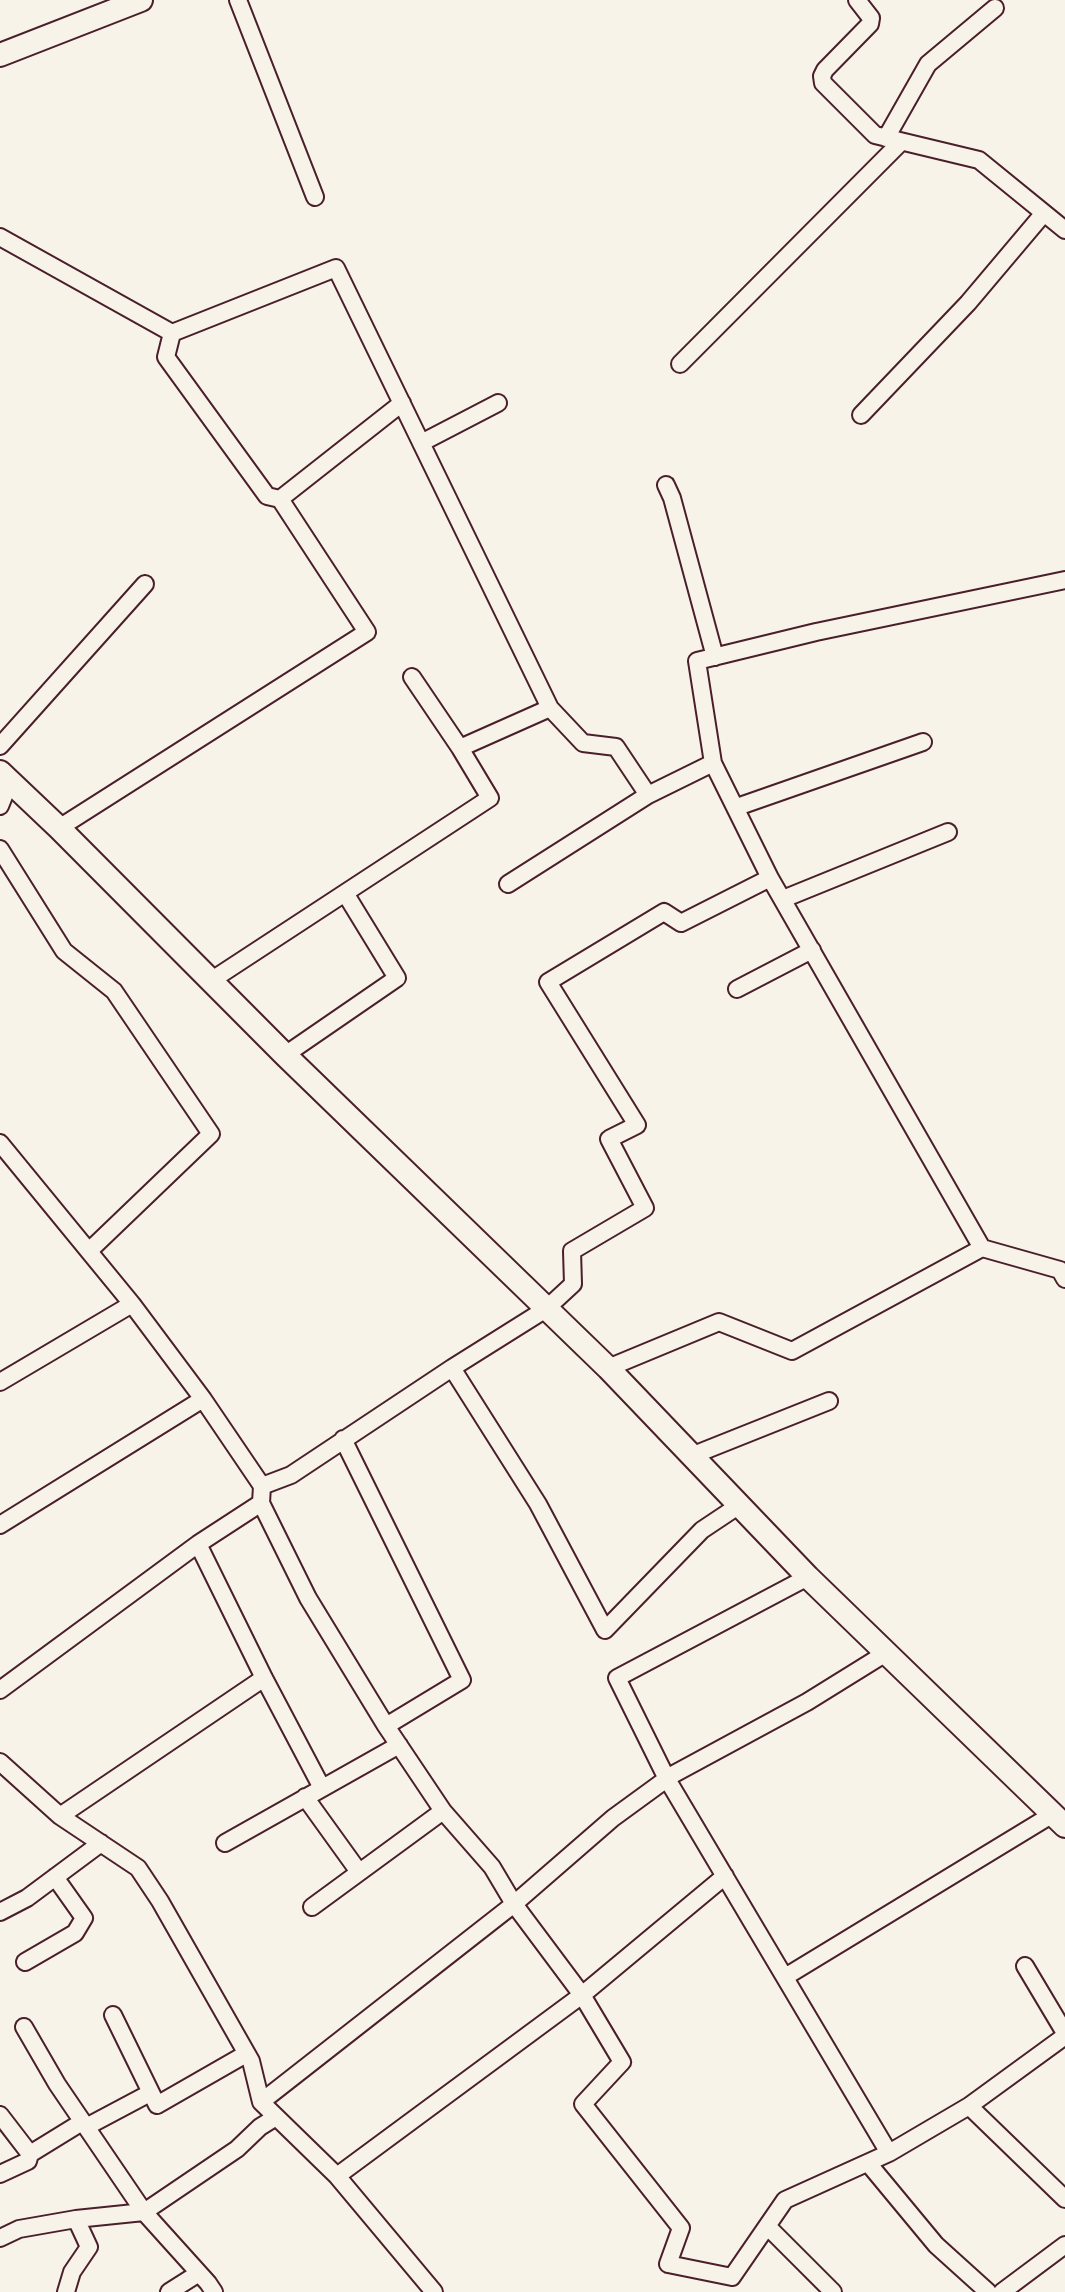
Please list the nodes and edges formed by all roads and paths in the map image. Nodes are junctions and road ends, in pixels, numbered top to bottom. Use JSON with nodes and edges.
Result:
{"nodes":[{"id":1,"x":141,"y":0,"type":"edge"},
{"id":2,"x":238,"y":0,"type":"edge"},
{"id":3,"x":857,"y":0,"type":"edge"},
{"id":4,"x":995,"y":8,"type":"dead end"},
{"id":5,"x":0,"y":55,"type":"edge"},
{"id":6,"x":894,"y":140,"type":"junction"},
{"id":7,"x":315,"y":197,"type":"dead end"},
{"id":8,"x":1044,"y":213,"type":"junction"},
{"id":9,"x":1065,"y":230,"type":"edge"},
{"id":10,"x":0,"y":237,"type":"edge"},
{"id":11,"x":172,"y":334,"type":"junction"},
{"id":12,"x":680,"y":364,"type":"dead end"},
{"id":13,"x":402,"y":403,"type":"junction"},
{"id":14,"x":498,"y":403,"type":"dead end"},
{"id":15,"x":861,"y":415,"type":"dead end"},
{"id":16,"x":421,"y":443,"type":"junction"},
{"id":17,"x":666,"y":485,"type":"dead end"},
{"id":18,"x":280,"y":499,"type":"junction"},
{"id":19,"x":1065,"y":580,"type":"edge"},
{"id":20,"x":145,"y":584,"type":"dead end"},
{"id":21,"x":715,"y":657,"type":"junction"},
{"id":22,"x":412,"y":677,"type":"dead end"},
{"id":23,"x":550,"y":708,"type":"junction"},
{"id":24,"x":922,"y":742,"type":"dead end"},
{"id":25,"x":0,"y":746,"type":"edge"},
{"id":26,"x":460,"y":748,"type":"junction"},
{"id":27,"x":713,"y":763,"type":"junction"},
{"id":28,"x":5,"y":776,"type":"edge"},
{"id":29,"x":648,"y":795,"type":"junction"},
{"id":30,"x":0,"y":806,"type":"edge"},
{"id":31,"x":736,"y":807,"type":"junction"},
{"id":32,"x":59,"y":828,"type":"junction"},
{"id":33,"x":948,"y":832,"type":"dead end"},
{"id":34,"x":0,"y":849,"type":"edge"},
{"id":35,"x":770,"y":878,"type":"junction"},
{"id":36,"x":508,"y":884,"type":"dead end"},
{"id":37,"x":345,"y":893,"type":"junction"},
{"id":38,"x":783,"y":899,"type":"junction"},
{"id":39,"x":812,"y":950,"type":"junction"},
{"id":40,"x":212,"y":980,"type":"junction"},
{"id":41,"x":737,"y":989,"type":"dead end"},
{"id":42,"x":285,"y":1055,"type":"junction"},
{"id":43,"x":0,"y":1143,"type":"edge"},
{"id":44,"x":982,"y":1248,"type":"junction"},
{"id":45,"x":89,"y":1250,"type":"junction"},
{"id":46,"x":1065,"y":1279,"type":"edge"},
{"id":47,"x":132,"y":1304,"type":"junction"},
{"id":48,"x":546,"y":1309,"type":"junction"},
{"id":49,"x":452,"y":1368,"type":"junction"},
{"id":50,"x":608,"y":1368,"type":"junction"},
{"id":51,"x":0,"y":1382,"type":"edge"},
{"id":52,"x":203,"y":1399,"type":"junction"},
{"id":53,"x":829,"y":1401,"type":"dead end"},
{"id":54,"x":343,"y":1439,"type":"junction"},
{"id":55,"x":691,"y":1456,"type":"junction"},
{"id":56,"x":262,"y":1494,"type":"junction"},
{"id":57,"x":738,"y":1506,"type":"junction"},
{"id":58,"x":0,"y":1525,"type":"edge"},
{"id":59,"x":198,"y":1544,"type":"junction"},
{"id":60,"x":808,"y":1577,"type":"junction"},
{"id":61,"x":886,"y":1653,"type":"junction"},
{"id":62,"x":264,"y":1678,"type":"junction"},
{"id":63,"x":0,"y":1690,"type":"edge"},
{"id":64,"x":386,"y":1726,"type":"junction"},
{"id":65,"x":399,"y":1745,"type":"junction"},
{"id":66,"x":0,"y":1762,"type":"edge"},
{"id":67,"x":667,"y":1779,"type":"junction"},
{"id":68,"x":322,"y":1788,"type":"junction"},
{"id":69,"x":305,"y":1796,"type":"junction"},
{"id":70,"x":442,"y":1811,"type":"junction"},
{"id":71,"x":60,"y":1816,"type":"junction"},
{"id":72,"x":1059,"y":1820,"type":"edge"},
{"id":73,"x":100,"y":1843,"type":"junction"},
{"id":74,"x":225,"y":1843,"type":"dead end"},
{"id":75,"x":359,"y":1872,"type":"junction"},
{"id":76,"x":725,"y":1876,"type":"junction"},
{"id":77,"x":55,"y":1877,"type":"junction"},
{"id":78,"x":514,"y":1904,"type":"junction"},
{"id":79,"x":312,"y":1907,"type":"dead end"},
{"id":80,"x":0,"y":1912,"type":"edge"},
{"id":81,"x":25,"y":1962,"type":"dead end"},
{"id":82,"x":1025,"y":1966,"type":"dead end"},
{"id":83,"x":785,"y":1977,"type":"junction"},
{"id":84,"x":582,"y":1995,"type":"junction"},
{"id":85,"x":113,"y":2015,"type":"dead end"},
{"id":86,"x":24,"y":2027,"type":"dead end"},
{"id":87,"x":1065,"y":2034,"type":"edge"},
{"id":88,"x":246,"y":2054,"type":"junction"},
{"id":89,"x":150,"y":2093,"type":"junction"},
{"id":90,"x":261,"y":2102,"type":"junction"},
{"id":91,"x":969,"y":2106,"type":"junction"},
{"id":92,"x":0,"y":2115,"type":"edge"},
{"id":93,"x":276,"y":2117,"type":"junction"},
{"id":94,"x":84,"y":2124,"type":"junction"},
{"id":95,"x":889,"y":2153,"type":"junction"},
{"id":96,"x":30,"y":2154,"type":"junction"},
{"id":97,"x":868,"y":2163,"type":"junction"},
{"id":98,"x":0,"y":2174,"type":"edge"},
{"id":99,"x":337,"y":2176,"type":"junction"},
{"id":100,"x":1065,"y":2199,"type":"edge"},
{"id":101,"x":144,"y":2212,"type":"junction"},
{"id":102,"x":76,"y":2219,"type":"junction"},
{"id":103,"x":768,"y":2227,"type":"junction"},
{"id":104,"x":0,"y":2238,"type":"edge"},
{"id":105,"x":1065,"y":2245,"type":"edge"},
{"id":106,"x":199,"y":2273,"type":"junction"},
{"id":107,"x":66,"y":2292,"type":"edge"},
{"id":108,"x":170,"y":2292,"type":"edge"},
{"id":109,"x":214,"y":2292,"type":"edge"},
{"id":110,"x":434,"y":2292,"type":"edge"},
{"id":111,"x":833,"y":2292,"type":"edge"},
{"id":112,"x":988,"y":2292,"type":"edge"},
{"id":113,"x":1002,"y":2292,"type":"edge"}],
"edges":[{"from":1,"to":5,"type":"street"},
{"from":2,"to":7,"type":"street"},
{"from":3,"to":6,"type":"street"},
{"from":4,"to":6,"type":"street"},
{"from":6,"to":8,"type":"street"},
{"from":6,"to":12,"type":"street"},
{"from":8,"to":9,"type":"street"},
{"from":8,"to":15,"type":"street"},
{"from":10,"to":11,"type":"street"},
{"from":11,"to":13,"type":"street"},
{"from":11,"to":18,"type":"street"},
{"from":13,"to":16,"type":"street"},
{"from":13,"to":18,"type":"street"},
{"from":14,"to":16,"type":"street"},
{"from":16,"to":23,"type":"street"},
{"from":17,"to":21,"type":"street"},
{"from":18,"to":32,"type":"street"},
{"from":19,"to":21,"type":"street"},
{"from":20,"to":25,"type":"street"},
{"from":21,"to":27,"type":"street"},
{"from":22,"to":26,"type":"street"},
{"from":23,"to":26,"type":"street"},
{"from":23,"to":29,"type":"street"},
{"from":24,"to":31,"type":"street"},
{"from":26,"to":37,"type":"street"},
{"from":27,"to":29,"type":"street"},
{"from":27,"to":31,"type":"street"},
{"from":28,"to":30,"type":"street"},
{"from":28,"to":32,"type":"street"},
{"from":29,"to":36,"type":"street"},
{"from":31,"to":35,"type":"street"},
{"from":32,"to":40,"type":"street"},
{"from":33,"to":38,"type":"street"},
{"from":34,"to":45,"type":"street"},
{"from":35,"to":38,"type":"street"},
{"from":35,"to":48,"type":"street"},
{"from":37,"to":40,"type":"street"},
{"from":37,"to":42,"type":"street"},
{"from":38,"to":39,"type":"street"},
{"from":39,"to":41,"type":"street"},
{"from":39,"to":44,"type":"street"},
{"from":40,"to":42,"type":"street"},
{"from":42,"to":48,"type":"street"},
{"from":43,"to":45,"type":"street"},
{"from":44,"to":46,"type":"street"},
{"from":44,"to":50,"type":"street"},
{"from":45,"to":47,"type":"street"},
{"from":47,"to":51,"type":"street"},
{"from":47,"to":52,"type":"street"},
{"from":48,"to":49,"type":"street"},
{"from":48,"to":50,"type":"street"},
{"from":49,"to":54,"type":"street"},
{"from":49,"to":57,"type":"street"},
{"from":50,"to":55,"type":"street"},
{"from":52,"to":56,"type":"street"},
{"from":52,"to":58,"type":"street"},
{"from":53,"to":55,"type":"street"},
{"from":54,"to":56,"type":"street"},
{"from":54,"to":64,"type":"street"},
{"from":55,"to":57,"type":"street"},
{"from":56,"to":59,"type":"street"},
{"from":56,"to":64,"type":"street"},
{"from":57,"to":60,"type":"street"},
{"from":59,"to":62,"type":"street"},
{"from":59,"to":63,"type":"street"},
{"from":60,"to":61,"type":"street"},
{"from":60,"to":67,"type":"street"},
{"from":61,"to":67,"type":"street"},
{"from":61,"to":72,"type":"street"},
{"from":62,"to":68,"type":"street"},
{"from":62,"to":71,"type":"street"},
{"from":64,"to":65,"type":"street"},
{"from":65,"to":68,"type":"street"},
{"from":65,"to":70,"type":"street"},
{"from":66,"to":71,"type":"street"},
{"from":67,"to":76,"type":"street"},
{"from":67,"to":78,"type":"street"},
{"from":68,"to":69,"type":"street"},
{"from":69,"to":74,"type":"street"},
{"from":69,"to":75,"type":"street"},
{"from":70,"to":75,"type":"street"},
{"from":70,"to":78,"type":"street"},
{"from":71,"to":73,"type":"street"},
{"from":72,"to":83,"type":"street"},
{"from":73,"to":77,"type":"street"},
{"from":73,"to":88,"type":"street"},
{"from":75,"to":79,"type":"street"},
{"from":76,"to":83,"type":"street"},
{"from":76,"to":84,"type":"street"},
{"from":77,"to":80,"type":"street"},
{"from":77,"to":81,"type":"street"},
{"from":78,"to":84,"type":"street"},
{"from":78,"to":90,"type":"street"},
{"from":82,"to":87,"type":"street"},
{"from":83,"to":95,"type":"street"},
{"from":84,"to":99,"type":"street"},
{"from":84,"to":103,"type":"street"},
{"from":85,"to":89,"type":"street"},
{"from":86,"to":94,"type":"street"},
{"from":87,"to":91,"type":"street"},
{"from":88,"to":89,"type":"street"},
{"from":88,"to":90,"type":"street"},
{"from":89,"to":94,"type":"street"},
{"from":90,"to":93,"type":"street"},
{"from":91,"to":95,"type":"street"},
{"from":91,"to":100,"type":"street"},
{"from":92,"to":96,"type":"street"},
{"from":93,"to":99,"type":"street"},
{"from":93,"to":101,"type":"street"},
{"from":94,"to":96,"type":"street"},
{"from":94,"to":101,"type":"street"},
{"from":95,"to":97,"type":"street"},
{"from":96,"to":98,"type":"street"},
{"from":97,"to":103,"type":"street"},
{"from":97,"to":112,"type":"street"},
{"from":99,"to":110,"type":"street"},
{"from":101,"to":102,"type":"street"},
{"from":101,"to":106,"type":"street"},
{"from":102,"to":104,"type":"street"},
{"from":102,"to":107,"type":"street"},
{"from":103,"to":111,"type":"street"},
{"from":105,"to":113,"type":"street"},
{"from":106,"to":108,"type":"street"},
{"from":106,"to":109,"type":"street"}]}
